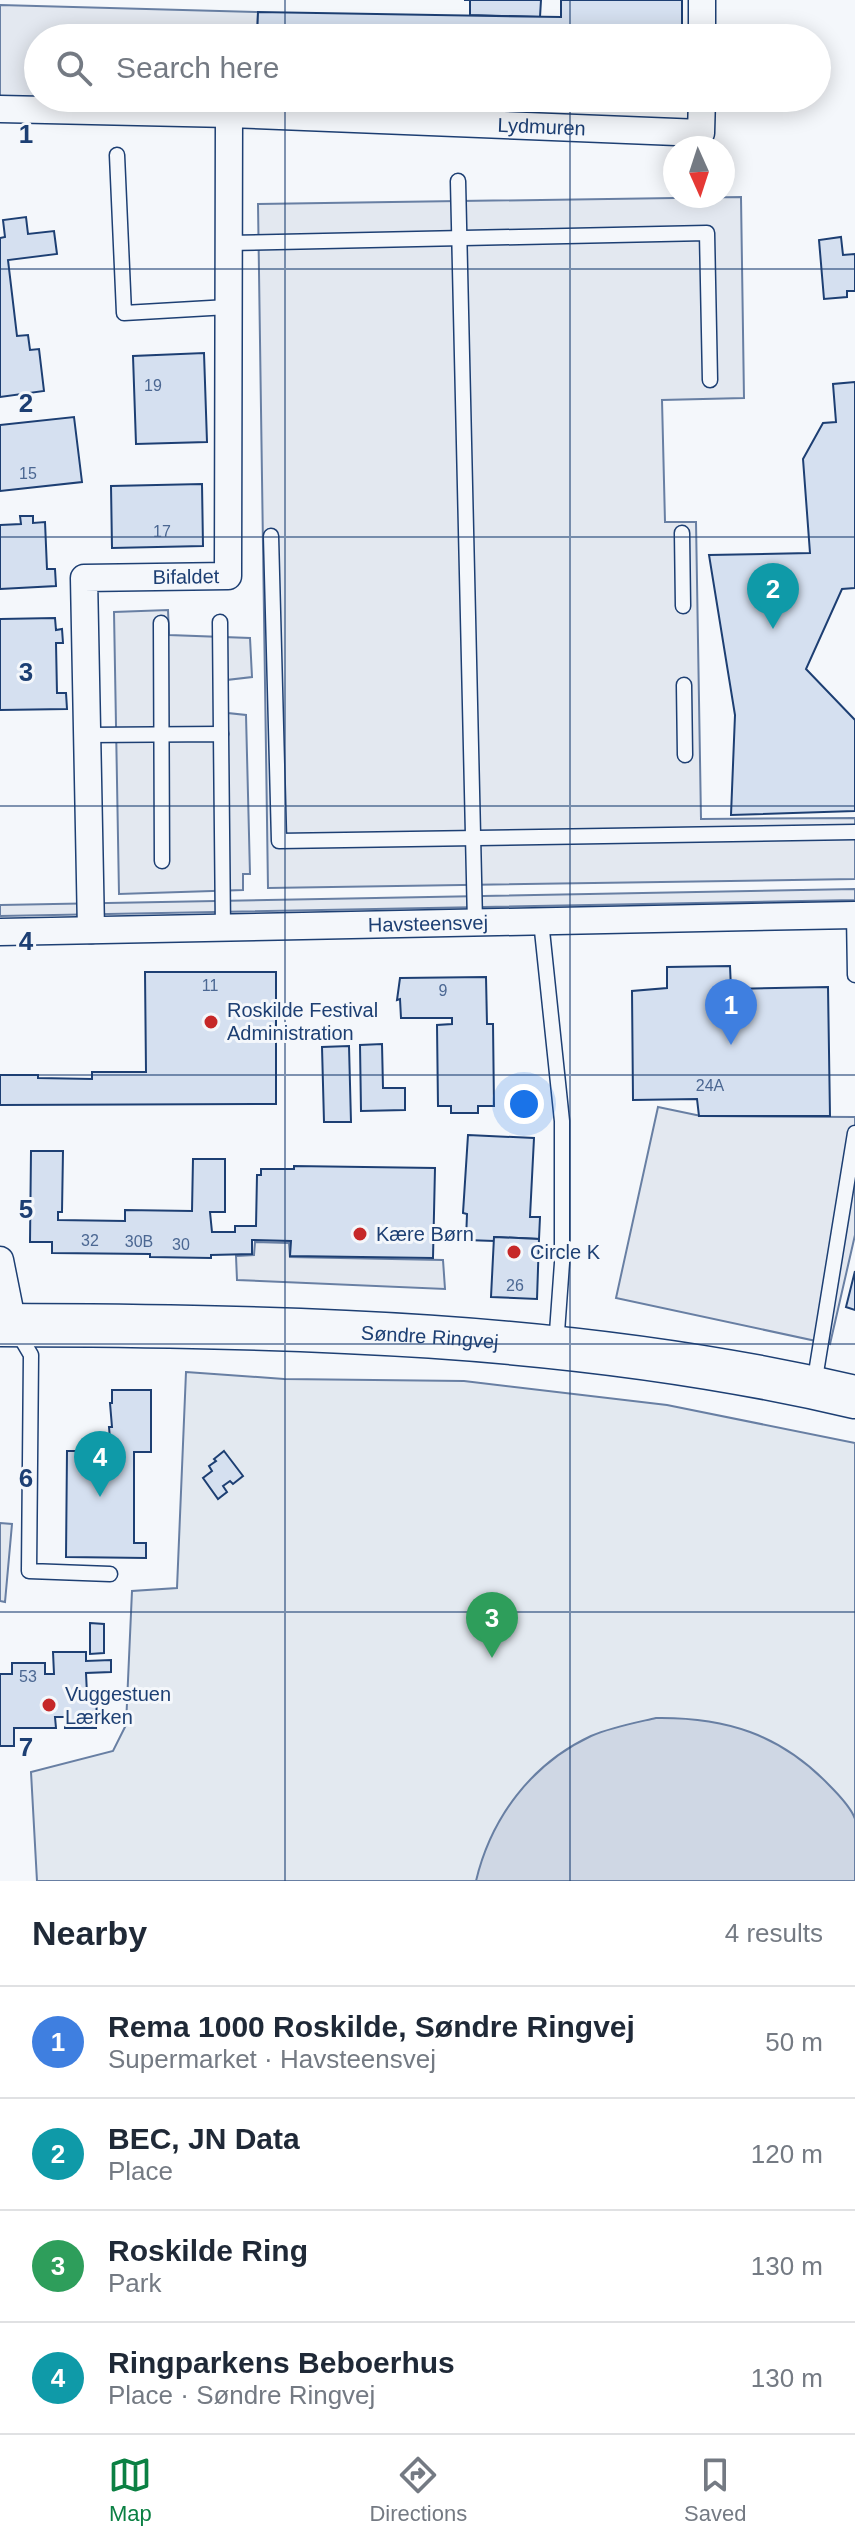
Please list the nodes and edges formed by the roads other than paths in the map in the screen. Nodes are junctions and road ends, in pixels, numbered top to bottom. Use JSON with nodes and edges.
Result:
{"nodes":[{"id":1,"x":702,"y":0,"type":"edge"},
{"id":2,"x":702,"y":24,"type":"edge"},
{"id":3,"x":0,"y":109,"type":"edge"},
{"id":4,"x":24,"y":110,"type":"edge"},
{"id":5,"x":133,"y":112,"type":"edge"},
{"id":6,"x":702,"y":112,"type":"edge"},
{"id":7,"x":222,"y":114,"type":"junction"},
{"id":8,"x":117,"y":155,"type":"dead end"},
{"id":9,"x":458,"y":181,"type":"dead end"},
{"id":10,"x":459,"y":237,"type":"junction"},
{"id":11,"x":228,"y":243,"type":"junction"},
{"id":12,"x":228,"y":307,"type":"junction"},
{"id":13,"x":710,"y":380,"type":"dead end"},
{"id":14,"x":682,"y":533,"type":"dead end"},
{"id":15,"x":271,"y":536,"type":"dead end"},
{"id":16,"x":683,"y":606,"type":"dead end"},
{"id":17,"x":220,"y":622,"type":"dead end"},
{"id":18,"x":161,"y":623,"type":"dead end"},
{"id":19,"x":684,"y":685,"type":"dead end"},
{"id":20,"x":161,"y":734,"type":"junction"},
{"id":21,"x":221,"y":734,"type":"junction"},
{"id":22,"x":87,"y":735,"type":"junction"},
{"id":23,"x":685,"y":755,"type":"dead end"},
{"id":24,"x":855,"y":832,"type":"edge"},
{"id":25,"x":473,"y":839,"type":"junction"},
{"id":26,"x":162,"y":861,"type":"dead end"},
{"id":27,"x":855,"y":915,"type":"edge"},
{"id":28,"x":541,"y":921,"type":"junction"},
{"id":29,"x":475,"y":922,"type":"junction"},
{"id":30,"x":223,"y":929,"type":"junction"},
{"id":31,"x":91,"y":930,"type":"junction"},
{"id":32,"x":0,"y":932,"type":"edge"},
{"id":33,"x":855,"y":975,"type":"edge"},
{"id":34,"x":855,"y":1133,"type":"edge"},
{"id":35,"x":0,"y":1260,"type":"edge"},
{"id":36,"x":6,"y":1325,"type":"edge"},
{"id":37,"x":556,"y":1347,"type":"junction"},
{"id":38,"x":813,"y":1387,"type":"junction"},
{"id":39,"x":855,"y":1397,"type":"edge"},
{"id":40,"x":110,"y":1574,"type":"dead end"}],
"edges":[{"from":1,"to":2,"type":"street"},
{"from":3,"to":4,"type":"street","name":"Lydmuren"},
{"from":5,"to":7,"type":"street","name":"Lydmuren"},
{"from":6,"to":7,"type":"street","name":"Lydmuren"},
{"from":7,"to":11,"type":"street","name":"Bifaldet"},
{"from":8,"to":12,"type":"lane"},
{"from":9,"to":10,"type":"lane"},
{"from":10,"to":11,"type":"lane"},
{"from":10,"to":13,"type":"lane"},
{"from":10,"to":25,"type":"lane"},
{"from":11,"to":12,"type":"street","name":"Bifaldet"},
{"from":12,"to":22,"type":"street","name":"Bifaldet"},
{"from":14,"to":16,"type":"lane"},
{"from":15,"to":25,"type":"lane"},
{"from":17,"to":21,"type":"lane"},
{"from":18,"to":20,"type":"lane"},
{"from":19,"to":23,"type":"lane"},
{"from":20,"to":21,"type":"lane"},
{"from":20,"to":22,"type":"lane"},
{"from":20,"to":26,"type":"lane"},
{"from":21,"to":30,"type":"lane"},
{"from":22,"to":31,"type":"street","name":"Bifaldet"},
{"from":24,"to":25,"type":"lane"},
{"from":25,"to":29,"type":"lane"},
{"from":27,"to":28,"type":"street","name":"Havsteensvej"},
{"from":27,"to":33,"type":"lane"},
{"from":28,"to":29,"type":"street","name":"Havsteensvej"},
{"from":28,"to":37,"type":"lane"},
{"from":29,"to":30,"type":"street","name":"Havsteensvej"},
{"from":30,"to":31,"type":"street","name":"Havsteensvej"},
{"from":31,"to":32,"type":"street","name":"Havsteensvej"},
{"from":34,"to":38,"type":"lane"},
{"from":35,"to":36,"type":"street"},
{"from":36,"to":37,"type":"main road","name":"Søndre Ringvej"},
{"from":36,"to":40,"type":"lane"},
{"from":37,"to":38,"type":"main road","name":"Søndre Ringvej"},
{"from":38,"to":39,"type":"main road","name":"Søndre Ringvej"}]}
